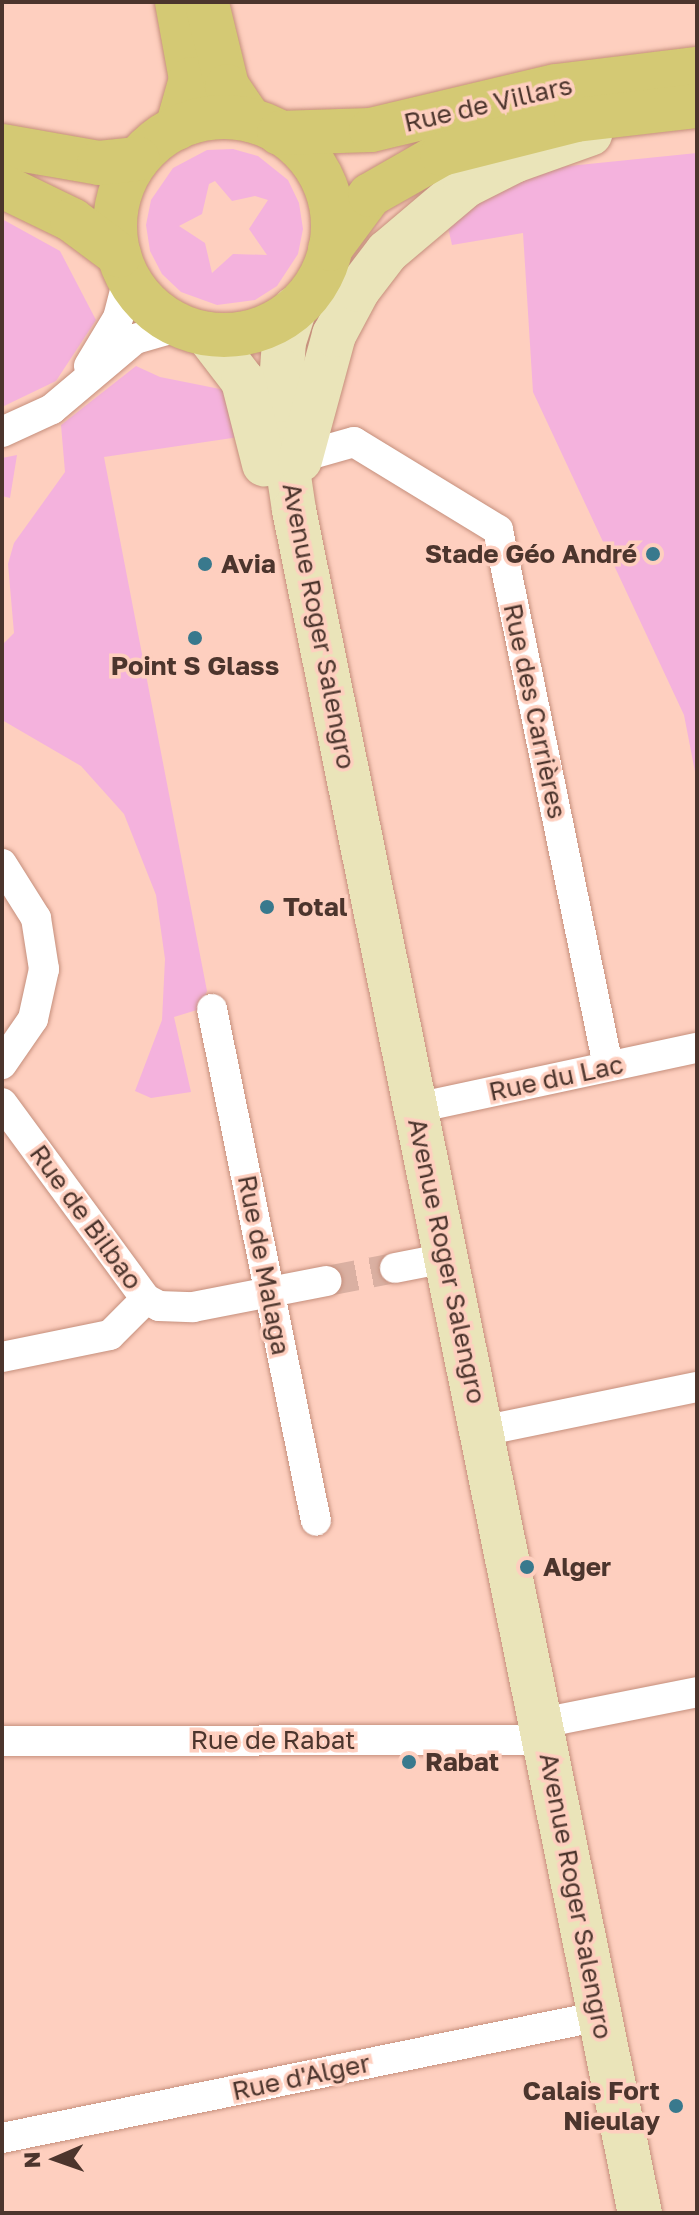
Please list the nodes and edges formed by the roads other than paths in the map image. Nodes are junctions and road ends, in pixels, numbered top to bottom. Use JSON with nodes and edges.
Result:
{"nodes":[{"id":1,"x":196,"y":21,"type":"edge"},
{"id":2,"x":694,"y":94,"type":"edge"},
{"id":3,"x":265,"y":126,"type":"junction"},
{"id":4,"x":177,"y":128,"type":"junction"},
{"id":5,"x":2,"y":146,"type":"edge"},
{"id":6,"x":138,"y":159,"type":"junction"},
{"id":7,"x":2,"y":186,"type":"edge"},
{"id":8,"x":330,"y":249,"type":"junction"},
{"id":9,"x":124,"y":267,"type":"junction"},
{"id":10,"x":295,"y":308,"type":"junction"},
{"id":11,"x":193,"y":330,"type":"junction"},
{"id":12,"x":73,"y":391,"type":"junction"},
{"id":13,"x":2,"y":432,"type":"edge"},
{"id":14,"x":301,"y":457,"type":"junction"},
{"id":15,"x":294,"y":510,"type":"junction"},
{"id":16,"x":2,"y":864,"type":"edge"},
{"id":17,"x":212,"y":1009,"type":"dead end"},
{"id":18,"x":697,"y":1048,"type":"edge"},
{"id":19,"x":2,"y":1064,"type":"edge"},
{"id":20,"x":608,"y":1066,"type":"junction"},
{"id":21,"x":2,"y":1103,"type":"edge"},
{"id":22,"x":416,"y":1108,"type":"junction"},
{"id":23,"x":422,"y":1263,"type":"junction"},
{"id":24,"x":327,"y":1281,"type":"tunnel mouth"},
{"id":25,"x":270,"y":1292,"type":"junction"},
{"id":26,"x":146,"y":1299,"type":"junction"},
{"id":27,"x":2,"y":1357,"type":"edge"},
{"id":28,"x":697,"y":1387,"type":"edge"},
{"id":29,"x":482,"y":1431,"type":"junction"},
{"id":30,"x":316,"y":1521,"type":"dead end"},
{"id":31,"x":697,"y":1692,"type":"edge"},
{"id":32,"x":536,"y":1734,"type":"junction"},
{"id":33,"x":2,"y":1741,"type":"edge"},
{"id":34,"x":589,"y":2018,"type":"junction"},
{"id":35,"x":2,"y":2139,"type":"edge"},
{"id":36,"x":617,"y":2213,"type":"edge"},
{"id":37,"x":640,"y":2213,"type":"edge"}],
"edges":[{"from":1,"to":3,"type":"main road"},
{"from":1,"to":4,"type":"main road"},
{"from":2,"to":3,"type":"main road","name":"Rue de Villars"},
{"from":2,"to":8,"type":"main road","name":"Rue de Villars"},
{"from":2,"to":14,"type":"main road"},
{"from":3,"to":4,"type":"main road"},
{"from":3,"to":8,"type":"main road"},
{"from":4,"to":6,"type":"main road"},
{"from":5,"to":6,"type":"main road"},
{"from":6,"to":9,"type":"main road"},
{"from":7,"to":9,"type":"main road"},
{"from":8,"to":10,"type":"main road"},
{"from":9,"to":11,"type":"main road"},
{"from":9,"to":12,"type":"street"},
{"from":10,"to":11,"type":"main road"},
{"from":10,"to":15,"type":"main road","name":"Avenue Roger Salengro"},
{"from":11,"to":12,"type":"street"},
{"from":11,"to":23,"type":"main road","name":"Avenue Roger Salengro"},
{"from":12,"to":13,"type":"street"},
{"from":14,"to":15,"type":"main road"},
{"from":14,"to":20,"type":"street","name":"Rue des Carrières"},
{"from":15,"to":22,"type":"main road","name":"Avenue Roger Salengro"},
{"from":16,"to":19,"type":"street"},
{"from":17,"to":25,"type":"street","name":"Rue de Malaga"},
{"from":18,"to":20,"type":"street","name":"Rue du Lac"},
{"from":20,"to":22,"type":"street","name":"Rue du Lac"},
{"from":21,"to":26,"type":"street","name":"Rue de Bilbao"},
{"from":22,"to":23,"type":"main road","name":"Avenue Roger Salengro"},
{"from":23,"to":29,"type":"main road","name":"Avenue Roger Salengro"},
{"from":23,"to":32,"type":"main road","name":"Avenue Roger Salengro"},
{"from":24,"to":25,"type":"street","name":"Rue de Bilbao"},
{"from":25,"to":26,"type":"street","name":"Rue de Bilbao"},
{"from":25,"to":30,"type":"street","name":"Rue de Malaga"},
{"from":26,"to":27,"type":"street"},
{"from":28,"to":29,"type":"street"},
{"from":29,"to":32,"type":"main road","name":"Avenue Roger Salengro"},
{"from":31,"to":32,"type":"street","name":"Rue de Rabat"},
{"from":32,"to":33,"type":"street","name":"Rue de Rabat"},
{"from":32,"to":34,"type":"main road","name":"Avenue Roger Salengro"},
{"from":34,"to":35,"type":"street","name":"Rue d'Alger"},
{"from":34,"to":36,"type":"main road","name":"Avenue Roger Salengro"},
{"from":34,"to":37,"type":"main road","name":"Avenue Roger Salengro"}]}
